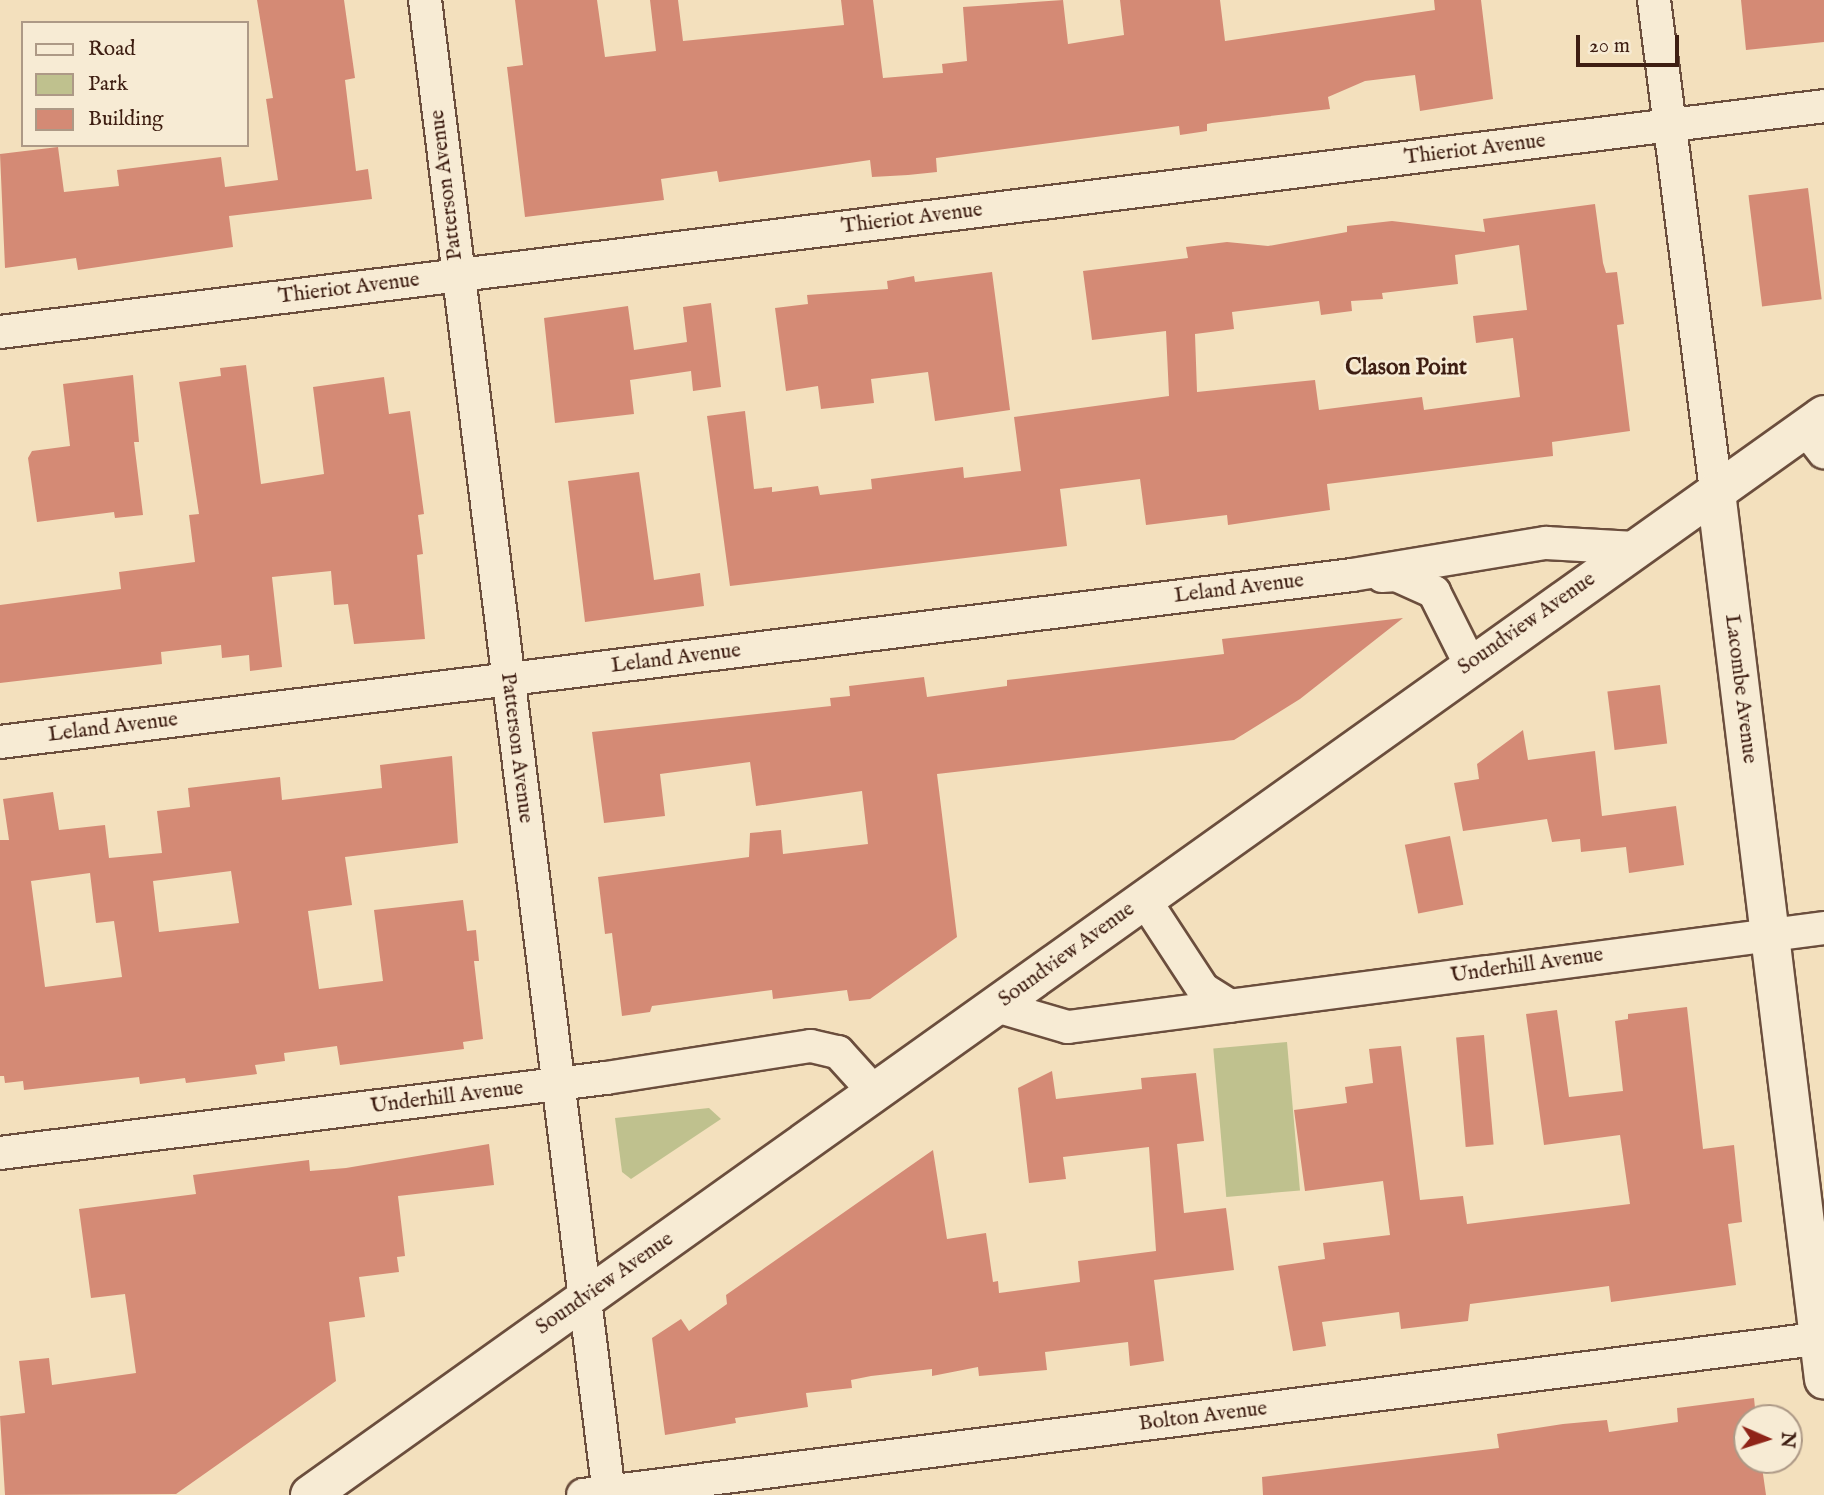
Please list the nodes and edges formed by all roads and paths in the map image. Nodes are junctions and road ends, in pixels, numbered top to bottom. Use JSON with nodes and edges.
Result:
{"nodes":[{"id":1,"x":425,"y":0,"type":"edge"},
{"id":2,"x":1654,"y":0,"type":"edge"},
{"id":3,"x":1824,"y":106,"type":"edge"},
{"id":4,"x":1670,"y":126,"type":"junction"},
{"id":5,"x":458,"y":275,"type":"junction"},
{"id":6,"x":0,"y":332,"type":"edge"},
{"id":7,"x":1818,"y":432,"type":"edge"},
{"id":8,"x":1716,"y":492,"type":"junction"},
{"id":9,"x":1635,"y":548,"type":"junction"},
{"id":10,"x":1352,"y":575,"type":"junction"},
{"id":11,"x":1470,"y":664,"type":"junction"},
{"id":12,"x":507,"y":680,"type":"junction"},
{"id":13,"x":0,"y":742,"type":"edge"},
{"id":14,"x":1144,"y":899,"type":"junction"},
{"id":15,"x":1824,"y":928,"type":"edge"},
{"id":16,"x":1770,"y":935,"type":"junction"},
{"id":17,"x":996,"y":1006,"type":"junction"},
{"id":18,"x":1230,"y":1006,"type":"junction"},
{"id":19,"x":557,"y":1084,"type":"junction"},
{"id":20,"x":875,"y":1093,"type":"junction"},
{"id":21,"x":0,"y":1153,"type":"edge"},
{"id":22,"x":584,"y":1299,"type":"junction"},
{"id":23,"x":1822,"y":1338,"type":"edge"},
{"id":24,"x":1824,"y":1379,"type":"edge"},
{"id":25,"x":600,"y":1494,"type":"edge"},
{"id":26,"x":310,"y":1495,"type":"edge"}],
"edges":[{"from":1,"to":5,"type":"street","name":"Patterson Avenue"},
{"from":2,"to":4,"type":"street","name":"Lacombe Avenue"},
{"from":3,"to":4,"type":"street","name":"Thieriot Avenue"},
{"from":4,"to":5,"type":"street","name":"Thieriot Avenue"},
{"from":4,"to":8,"type":"street","name":"Lacombe Avenue"},
{"from":5,"to":6,"type":"street","name":"Thieriot Avenue"},
{"from":5,"to":12,"type":"street","name":"Patterson Avenue"},
{"from":7,"to":8,"type":"main road","name":"Soundview Avenue"},
{"from":8,"to":9,"type":"main road","name":"Soundview Avenue"},
{"from":8,"to":16,"type":"main road","name":"Lacombe Avenue"},
{"from":9,"to":10,"type":"street","name":"Leland Avenue"},
{"from":9,"to":11,"type":"main road","name":"Soundview Avenue"},
{"from":10,"to":11,"type":"street","name":"Leland Avenue"},
{"from":10,"to":12,"type":"street","name":"Leland Avenue"},
{"from":11,"to":14,"type":"main road","name":"Soundview Avenue"},
{"from":12,"to":13,"type":"street","name":"Leland Avenue"},
{"from":12,"to":19,"type":"street","name":"Patterson Avenue"},
{"from":14,"to":17,"type":"main road","name":"Soundview Avenue"},
{"from":14,"to":18,"type":"street"},
{"from":15,"to":16,"type":"street","name":"Underhill Avenue"},
{"from":16,"to":18,"type":"street","name":"Underhill Avenue"},
{"from":16,"to":23,"type":"main road","name":"Lacombe Avenue"},
{"from":17,"to":18,"type":"street","name":"Underhill Avenue"},
{"from":17,"to":20,"type":"main road","name":"Soundview Avenue"},
{"from":19,"to":20,"type":"street","name":"Underhill Avenue"},
{"from":19,"to":21,"type":"street","name":"Underhill Avenue"},
{"from":19,"to":22,"type":"street","name":"Patterson Avenue"},
{"from":20,"to":22,"type":"main road","name":"Soundview Avenue"},
{"from":22,"to":25,"type":"street","name":"Patterson Avenue"},
{"from":22,"to":26,"type":"main road","name":"Soundview Avenue"},
{"from":23,"to":24,"type":"main road","name":"Lacombe Avenue"},
{"from":23,"to":25,"type":"street","name":"Bolton Avenue"}]}
